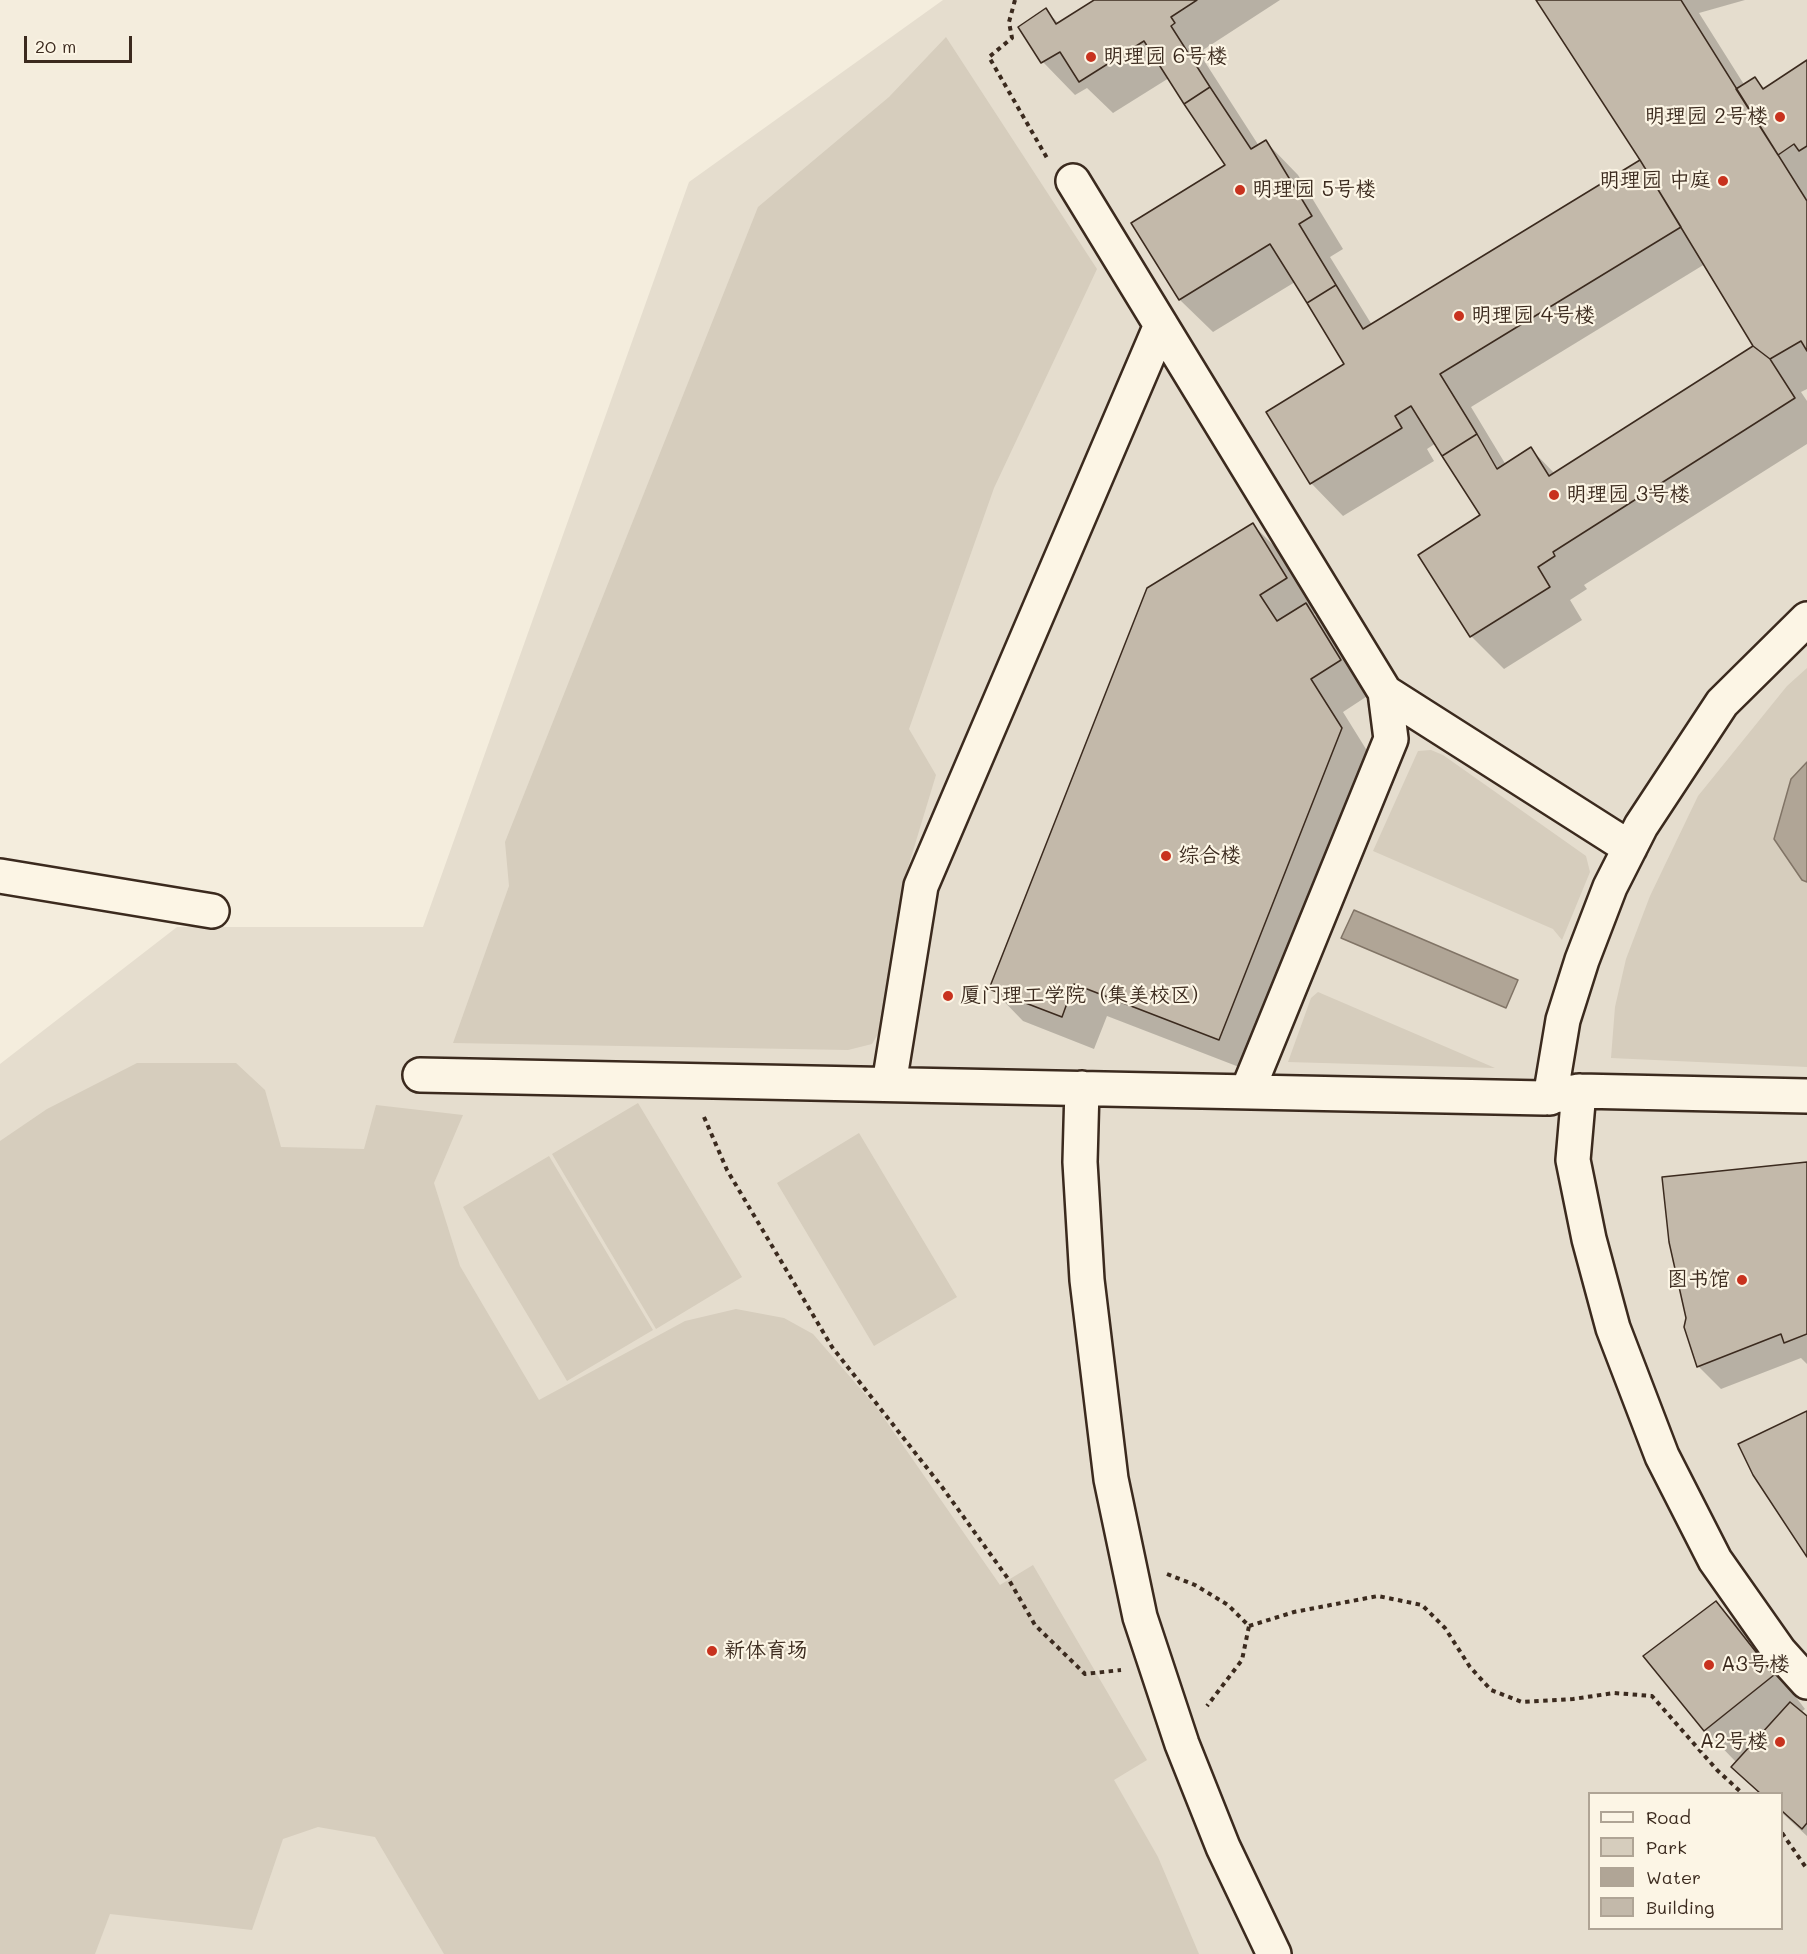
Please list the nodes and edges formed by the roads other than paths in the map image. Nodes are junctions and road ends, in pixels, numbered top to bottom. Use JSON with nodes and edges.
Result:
{"nodes":[{"id":1,"x":1073,"y":181,"type":"road end"},
{"id":2,"x":1161,"y":325,"type":"junction"},
{"id":3,"x":1807,"y":619,"type":"edge"},
{"id":4,"x":1385,"y":692,"type":"junction"},
{"id":5,"x":1630,"y":848,"type":"junction"},
{"id":6,"x":0,"y":876,"type":"edge"},
{"id":7,"x":212,"y":911,"type":"dead end"},
{"id":8,"x":420,"y":1075,"type":"dead end"},
{"id":9,"x":889,"y":1084,"type":"junction"},
{"id":10,"x":1082,"y":1088,"type":"junction"},
{"id":11,"x":1247,"y":1092,"type":"junction"},
{"id":12,"x":1564,"y":1095,"type":"junction"},
{"id":13,"x":1807,"y":1096,"type":"edge"},
{"id":14,"x":1807,"y":1682,"type":"edge"},
{"id":15,"x":1274,"y":1954,"type":"edge"}],
"edges":[{"from":1,"to":2,"type":"street"},
{"from":2,"to":4,"type":"street"},
{"from":2,"to":9,"type":"street"},
{"from":3,"to":5,"type":"street"},
{"from":4,"to":5,"type":"street"},
{"from":4,"to":11,"type":"street"},
{"from":5,"to":12,"type":"street"},
{"from":6,"to":7,"type":"street"},
{"from":8,"to":9,"type":"street"},
{"from":9,"to":10,"type":"street"},
{"from":10,"to":11,"type":"street"},
{"from":10,"to":15,"type":"street"},
{"from":11,"to":12,"type":"street"},
{"from":12,"to":13,"type":"street"},
{"from":12,"to":14,"type":"street"}]}
